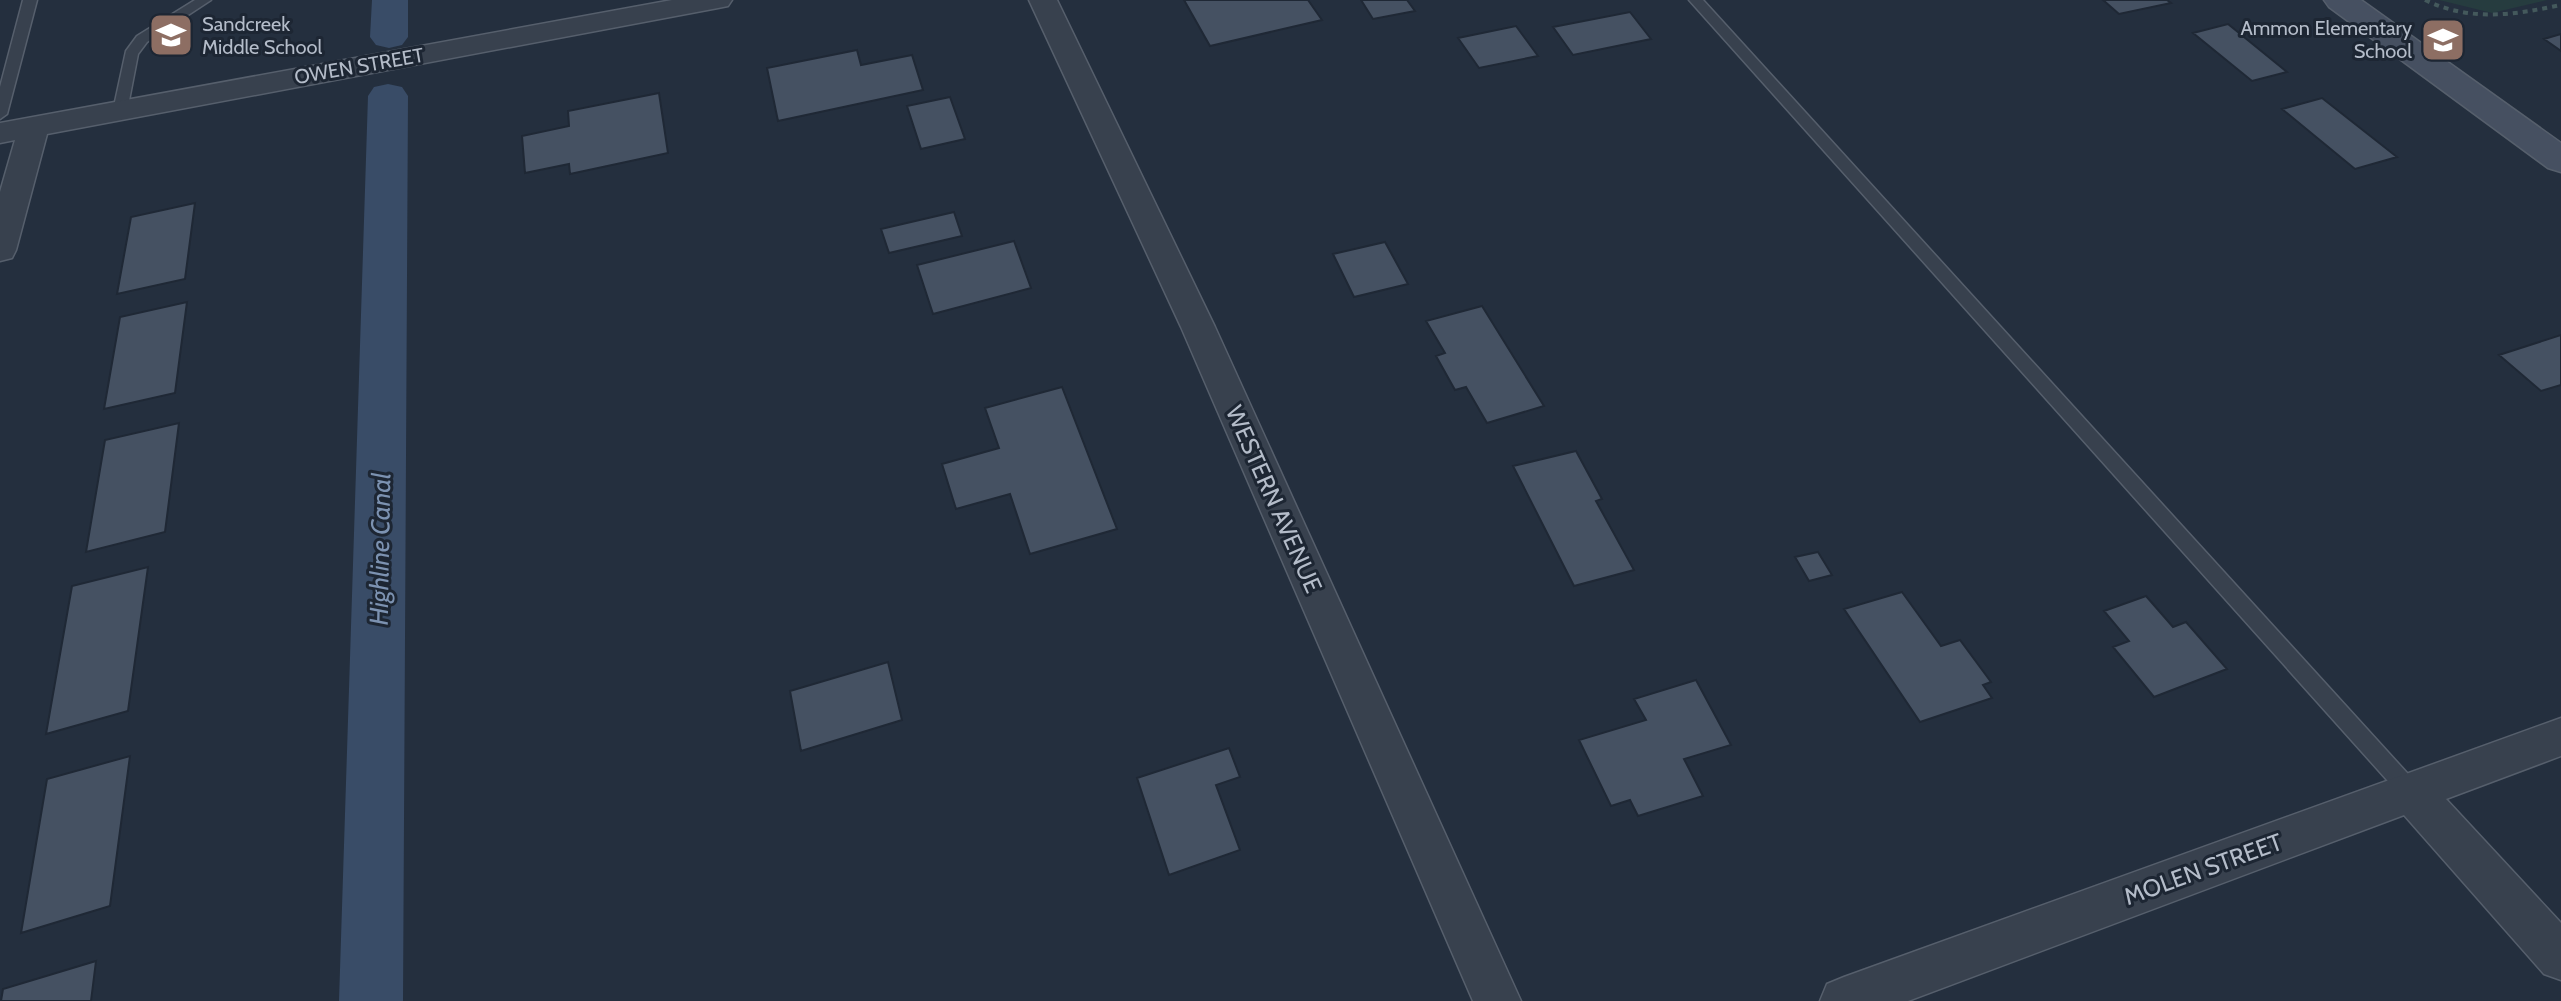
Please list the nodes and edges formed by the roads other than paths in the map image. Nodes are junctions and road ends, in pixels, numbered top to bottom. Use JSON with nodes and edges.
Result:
{"nodes":[{"id":1,"x":30,"y":0,"type":"edge"},
{"id":2,"x":204,"y":0,"type":"edge"},
{"id":3,"x":718,"y":0,"type":"edge"},
{"id":4,"x":1043,"y":0,"type":"edge"},
{"id":5,"x":1696,"y":0,"type":"edge"},
{"id":6,"x":2340,"y":0,"type":"edge"},
{"id":7,"x":120,"y":111,"type":"junction"},
{"id":8,"x":0,"y":114,"type":"edge"},
{"id":9,"x":34,"y":127,"type":"junction"},
{"id":10,"x":0,"y":133,"type":"edge"},
{"id":11,"x":2561,"y":160,"type":"edge"},
{"id":12,"x":0,"y":250,"type":"edge"},
{"id":13,"x":2561,"y":737,"type":"edge"},
{"id":14,"x":2411,"y":792,"type":"junction"},
{"id":15,"x":2561,"y":957,"type":"edge"},
{"id":16,"x":1497,"y":1001,"type":"edge"},
{"id":17,"x":1844,"y":1001,"type":"edge"}],
"edges":[{"from":1,"to":8,"type":"lane"},
{"from":2,"to":7,"type":"lane"},
{"from":3,"to":7,"type":"street","name":"OWEN STREET"},
{"from":4,"to":16,"type":"street","name":"WESTERN AVENUE"},
{"from":5,"to":14,"type":"lane"},
{"from":6,"to":11,"type":"street"},
{"from":7,"to":9,"type":"street","name":"OWEN STREET"},
{"from":9,"to":10,"type":"street","name":"OWEN STREET"},
{"from":9,"to":12,"type":"street"},
{"from":13,"to":14,"type":"street","name":"MOLEN STREET"},
{"from":14,"to":15,"type":"street"},
{"from":14,"to":17,"type":"street","name":"MOLEN STREET"}]}
